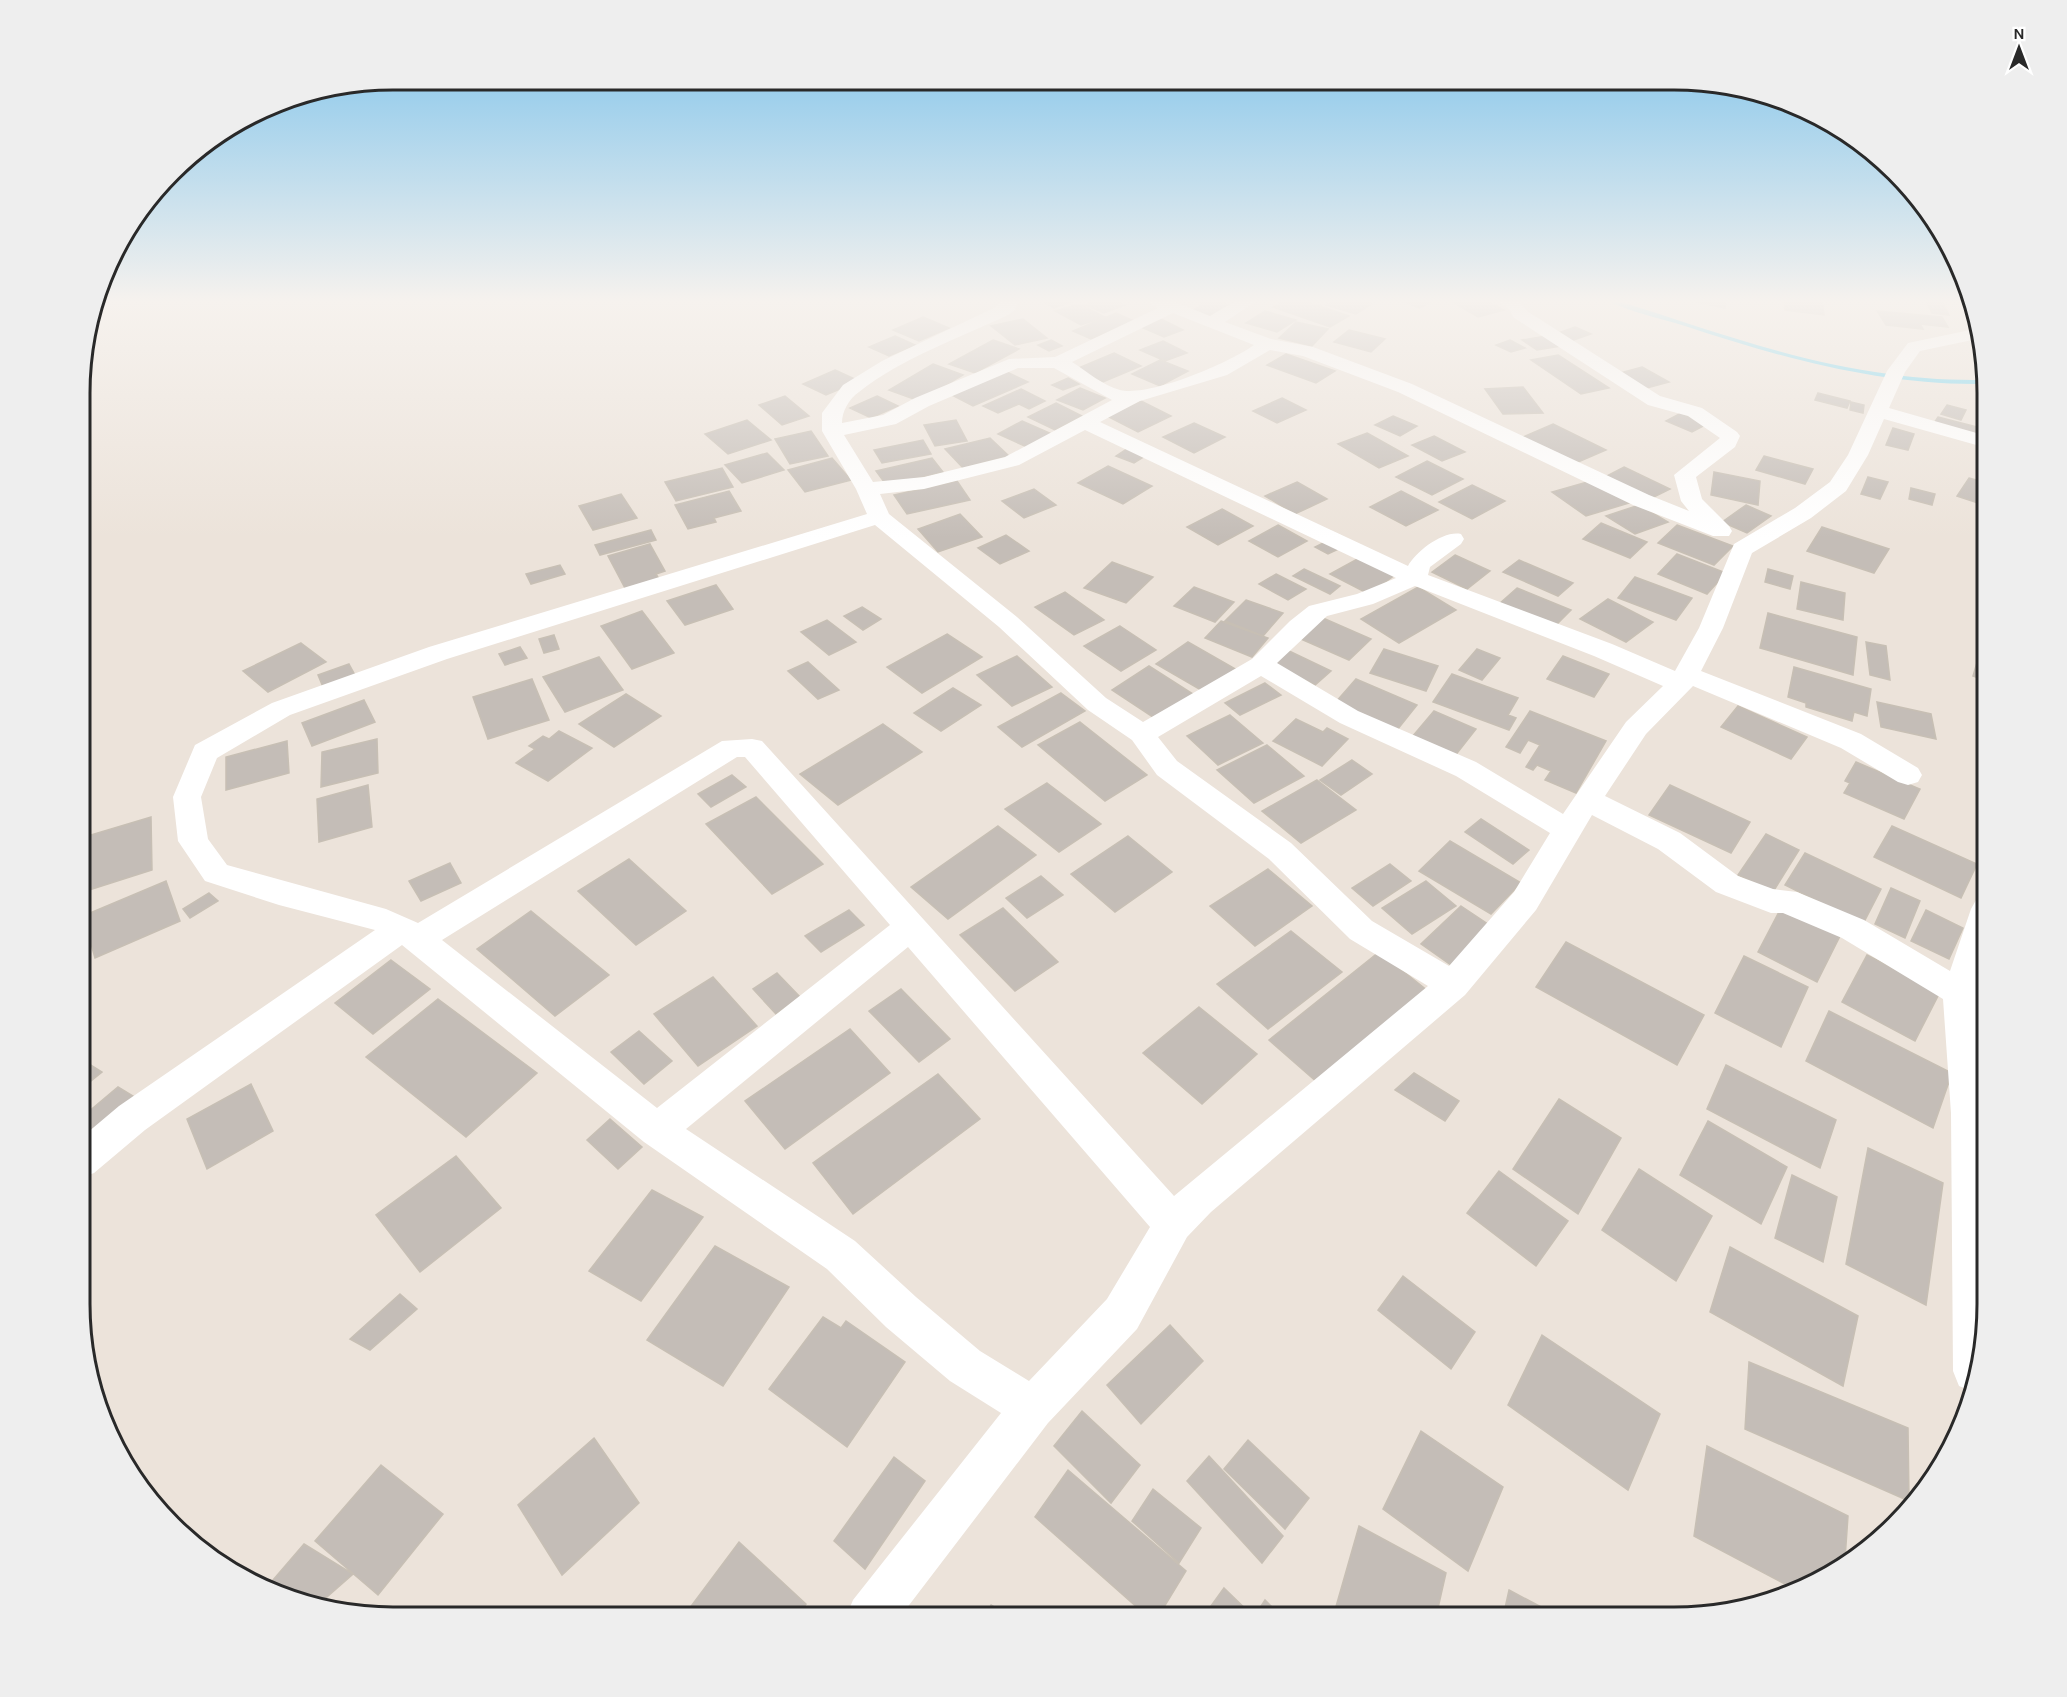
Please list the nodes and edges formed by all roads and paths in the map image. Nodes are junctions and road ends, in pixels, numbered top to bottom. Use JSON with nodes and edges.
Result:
{"nodes":[{"id":1,"x":866,"y":379,"type":"edge"},
{"id":2,"x":976,"y":379,"type":"edge"},
{"id":3,"x":1087,"y":379,"type":"edge"},
{"id":4,"x":1200,"y":379,"type":"edge"},
{"id":5,"x":1382,"y":379,"type":"edge"},
{"id":6,"x":1621,"y":379,"type":"edge"},
{"id":7,"x":1892,"y":379,"type":"edge"},
{"id":8,"x":1133,"y":397,"type":"junction"},
{"id":9,"x":1876,"y":411,"type":"junction"},
{"id":10,"x":1083,"y":422,"type":"junction"},
{"id":11,"x":832,"y":432,"type":"junction"},
{"id":12,"x":1977,"y":439,"type":"edge"},
{"id":13,"x":867,"y":489,"type":"junction"},
{"id":14,"x":879,"y":517,"type":"junction"},
{"id":15,"x":1721,"y":531,"type":"junction"},
{"id":16,"x":1453,"y":539,"type":"dead end"},
{"id":17,"x":1751,"y":545,"type":"junction"},
{"id":18,"x":1415,"y":578,"type":"junction"},
{"id":19,"x":1261,"y":665,"type":"junction"},
{"id":20,"x":1683,"y":679,"type":"junction"},
{"id":21,"x":1142,"y":734,"type":"junction"},
{"id":22,"x":1908,"y":776,"type":"dead end"},
{"id":23,"x":1587,"y":800,"type":"junction"},
{"id":24,"x":1567,"y":830,"type":"junction"},
{"id":25,"x":911,"y":926,"type":"junction"},
{"id":26,"x":409,"y":934,"type":"junction"},
{"id":27,"x":1977,"y":975,"type":"edge"},
{"id":28,"x":1453,"y":985,"type":"junction"},
{"id":29,"x":1973,"y":1002,"type":"edge"},
{"id":30,"x":657,"y":1130,"type":"junction"},
{"id":31,"x":90,"y":1153,"type":"edge"},
{"id":32,"x":1173,"y":1224,"type":"junction"},
{"id":33,"x":1974,"y":1346,"type":"edge"},
{"id":34,"x":1033,"y":1408,"type":"junction"},
{"id":35,"x":878,"y":1607,"type":"edge"}],
"edges":[{"from":1,"to":11,"type":"street"},
{"from":2,"to":11,"type":"street"},
{"from":3,"to":8,"type":"street"},
{"from":4,"to":8,"type":"street"},
{"from":5,"to":15,"type":"street"},
{"from":6,"to":15,"type":"street"},
{"from":7,"to":9,"type":"street"},
{"from":8,"to":10,"type":"street"},
{"from":9,"to":12,"type":"street"},
{"from":9,"to":17,"type":"street"},
{"from":10,"to":13,"type":"street"},
{"from":10,"to":18,"type":"street"},
{"from":11,"to":13,"type":"street"},
{"from":13,"to":14,"type":"street"},
{"from":14,"to":21,"type":"street"},
{"from":14,"to":26,"type":"street"},
{"from":15,"to":17,"type":"street"},
{"from":16,"to":18,"type":"street"},
{"from":17,"to":20,"type":"street"},
{"from":18,"to":19,"type":"street"},
{"from":18,"to":20,"type":"street"},
{"from":19,"to":21,"type":"street"},
{"from":19,"to":24,"type":"street"},
{"from":20,"to":22,"type":"street"},
{"from":20,"to":23,"type":"street"},
{"from":21,"to":28,"type":"street"},
{"from":23,"to":24,"type":"street"},
{"from":23,"to":29,"type":"street"},
{"from":24,"to":28,"type":"street"},
{"from":25,"to":26,"type":"street"},
{"from":25,"to":30,"type":"street"},
{"from":25,"to":32,"type":"street"},
{"from":26,"to":30,"type":"street"},
{"from":26,"to":31,"type":"street"},
{"from":27,"to":29,"type":"street"},
{"from":28,"to":32,"type":"street"},
{"from":29,"to":33,"type":"street"},
{"from":30,"to":34,"type":"street"},
{"from":32,"to":34,"type":"street"},
{"from":34,"to":35,"type":"street"}]}
